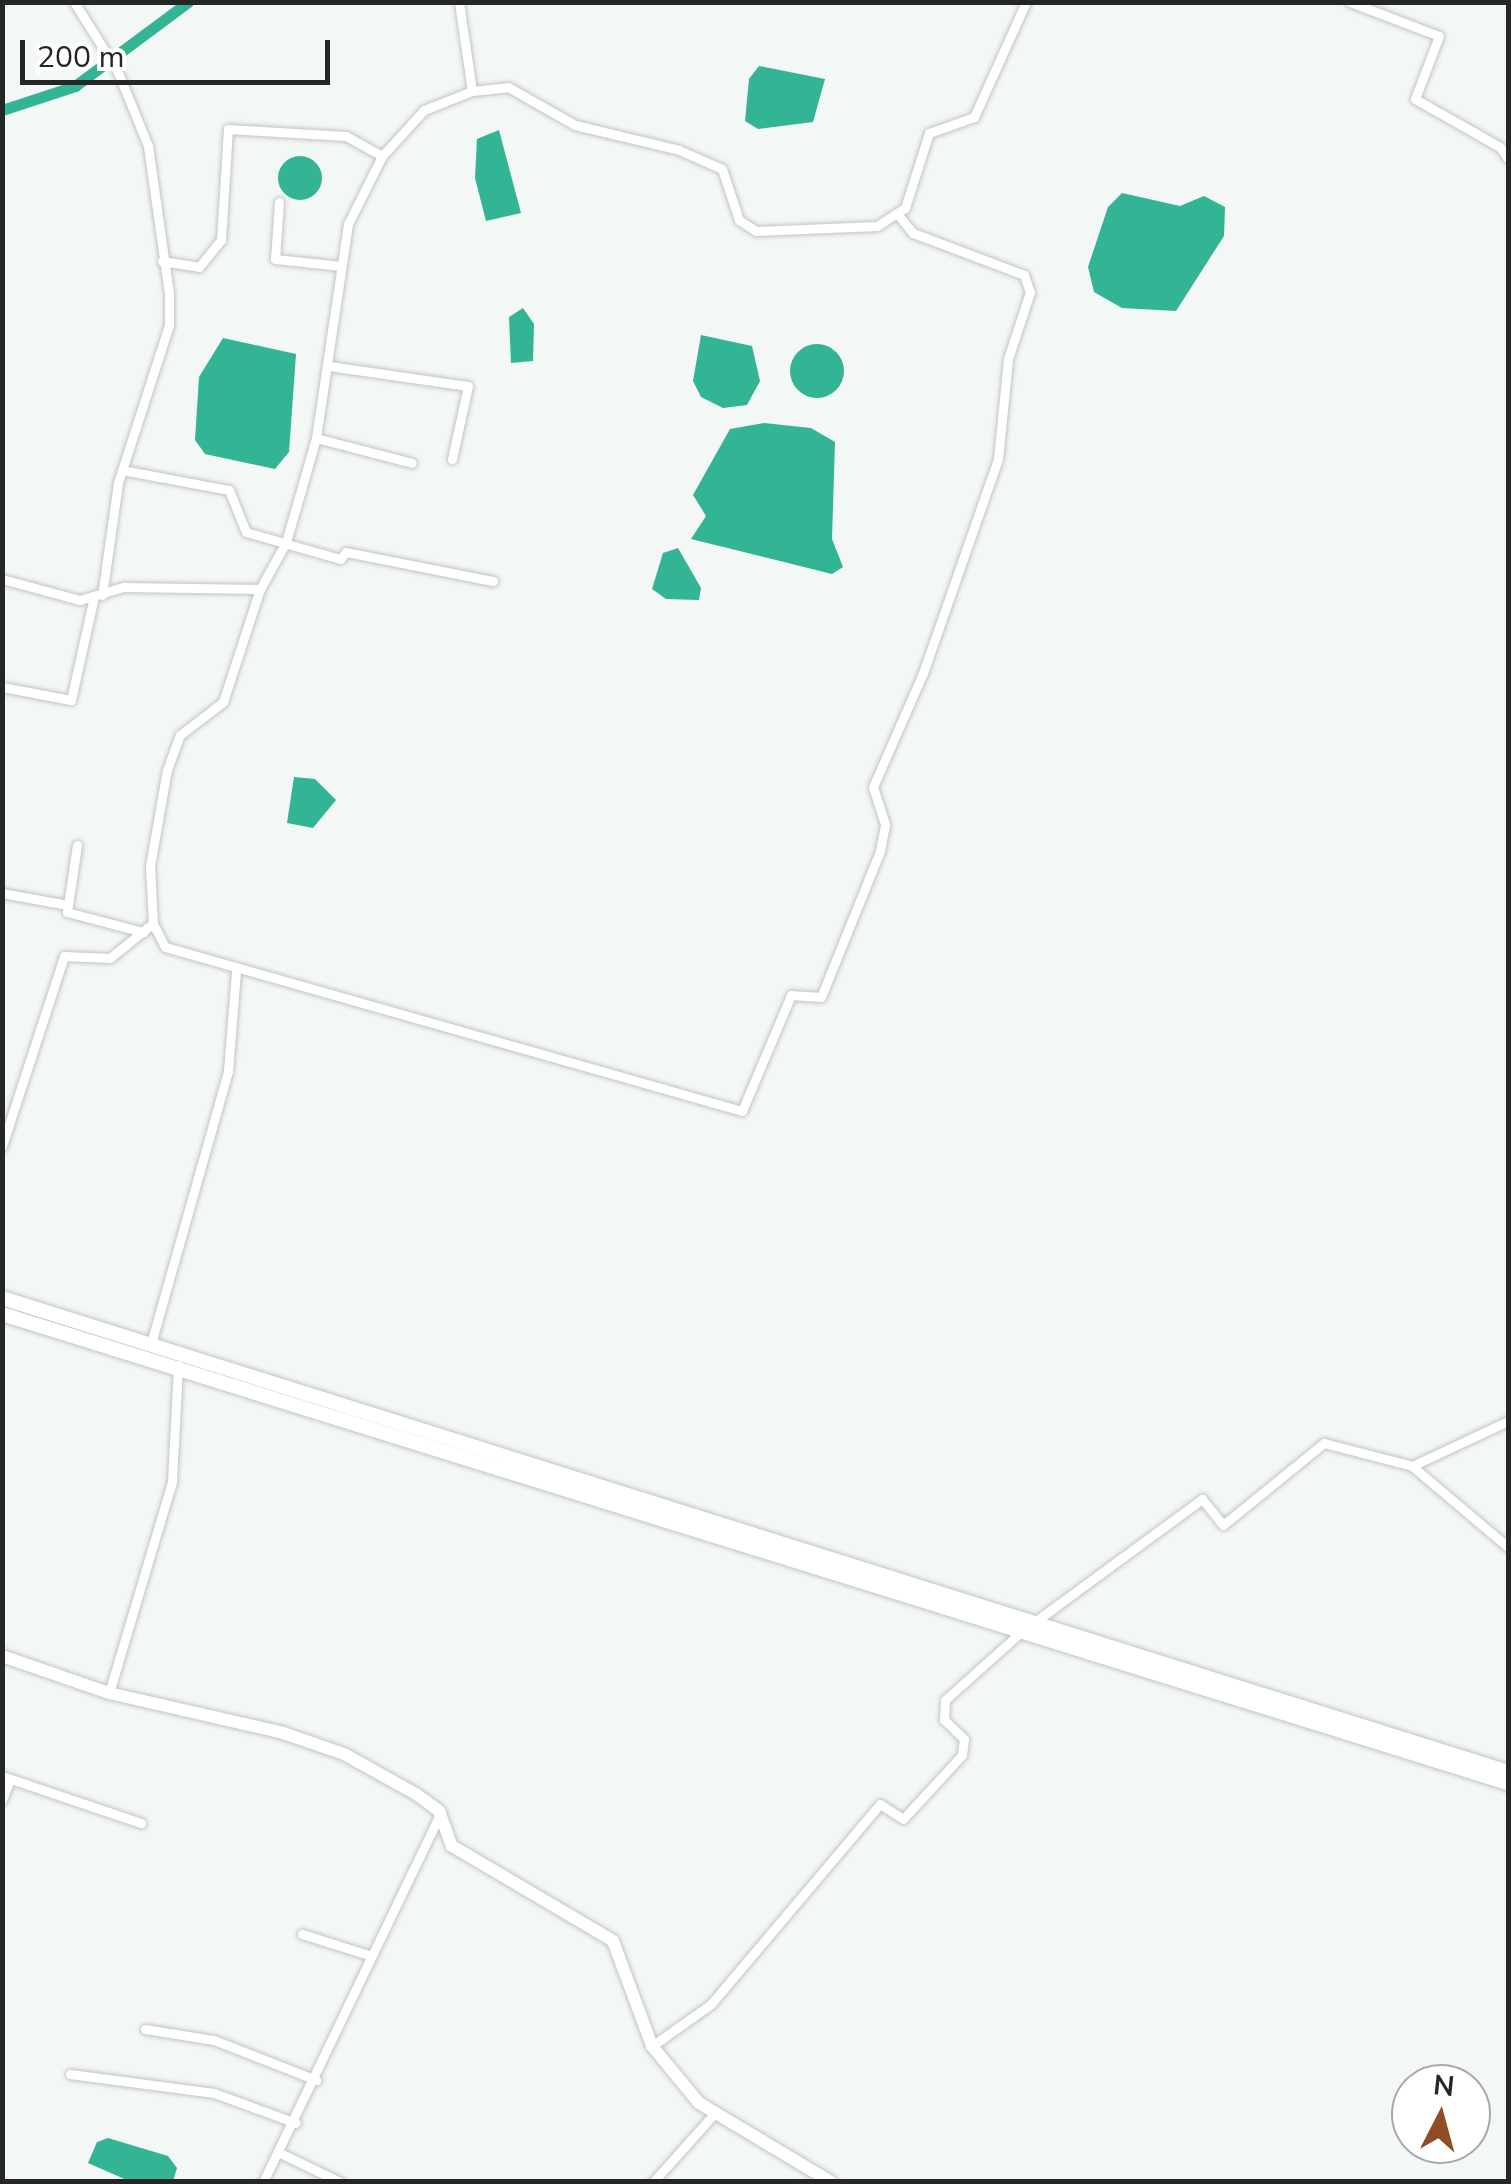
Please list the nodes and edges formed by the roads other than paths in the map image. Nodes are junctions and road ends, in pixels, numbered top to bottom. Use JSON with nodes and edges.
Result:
{"nodes":[{"id":1,"x":74,"y":2,"type":"edge"},
{"id":2,"x":459,"y":2,"type":"edge"},
{"id":3,"x":1026,"y":2,"type":"edge"},
{"id":4,"x":1350,"y":2,"type":"edge"},
{"id":5,"x":472,"y":91,"type":"junction"},
{"id":6,"x":382,"y":156,"type":"junction"},
{"id":7,"x":1508,"y":160,"type":"edge"},
{"id":8,"x":280,"y":202,"type":"dead end"},
{"id":9,"x":899,"y":216,"type":"junction"},
{"id":10,"x":162,"y":261,"type":"junction"},
{"id":11,"x":342,"y":266,"type":"junction"},
{"id":12,"x":329,"y":366,"type":"junction"},
{"id":13,"x":316,"y":438,"type":"junction"},
{"id":14,"x":452,"y":459,"type":"dead end"},
{"id":15,"x":412,"y":463,"type":"dead end"},
{"id":16,"x":122,"y":470,"type":"junction"},
{"id":17,"x":286,"y":542,"type":"junction"},
{"id":18,"x":2,"y":579,"type":"edge"},
{"id":19,"x":493,"y":581,"type":"dead end"},
{"id":20,"x":260,"y":589,"type":"junction"},
{"id":21,"x":98,"y":596,"type":"junction"},
{"id":22,"x":2,"y":687,"type":"edge"},
{"id":23,"x":78,"y":845,"type":"dead end"},
{"id":24,"x":2,"y":894,"type":"edge"},
{"id":25,"x":68,"y":904,"type":"junction"},
{"id":26,"x":154,"y":923,"type":"junction"},
{"id":27,"x":144,"y":932,"type":"junction"},
{"id":28,"x":236,"y":972,"type":"junction"},
{"id":29,"x":2,"y":1146,"type":"edge"},
{"id":30,"x":2,"y":1298,"type":"edge"},
{"id":31,"x":2,"y":1314,"type":"edge"},
{"id":32,"x":152,"y":1340,"type":"junction"},
{"id":33,"x":182,"y":1352,"type":"junction"},
{"id":34,"x":177,"y":1367,"type":"junction"},
{"id":35,"x":1508,"y":1420,"type":"edge"},
{"id":36,"x":1412,"y":1466,"type":"junction"},
{"id":37,"x":1508,"y":1546,"type":"edge"},
{"id":38,"x":1027,"y":1628,"type":"junction"},
{"id":39,"x":3,"y":1661,"type":"edge"},
{"id":40,"x":109,"y":1693,"type":"junction"},
{"id":41,"x":1508,"y":1772,"type":"edge"},
{"id":42,"x":6,"y":1778,"type":"edge"},
{"id":43,"x":1508,"y":1784,"type":"edge"},
{"id":44,"x":2,"y":1800,"type":"edge"},
{"id":45,"x":439,"y":1811,"type":"junction"},
{"id":46,"x":141,"y":1824,"type":"dead end"},
{"id":47,"x":302,"y":1934,"type":"dead end"},
{"id":48,"x":372,"y":1956,"type":"junction"},
{"id":49,"x":145,"y":2029,"type":"dead end"},
{"id":50,"x":652,"y":2046,"type":"junction"},
{"id":51,"x":70,"y":2074,"type":"dead end"},
{"id":52,"x":316,"y":2080,"type":"junction"},
{"id":53,"x":715,"y":2113,"type":"junction"},
{"id":54,"x":296,"y":2122,"type":"junction"},
{"id":55,"x":280,"y":2153,"type":"junction"},
{"id":56,"x":263,"y":2182,"type":"edge"},
{"id":57,"x":340,"y":2182,"type":"edge"},
{"id":58,"x":653,"y":2182,"type":"edge"},
{"id":59,"x":830,"y":2182,"type":"edge"}],
"edges":[{"from":1,"to":10,"type":"street"},
{"from":2,"to":5,"type":"street"},
{"from":3,"to":9,"type":"street"},
{"from":4,"to":7,"type":"street"},
{"from":5,"to":6,"type":"street"},
{"from":5,"to":9,"type":"street"},
{"from":6,"to":10,"type":"street"},
{"from":6,"to":11,"type":"street"},
{"from":8,"to":11,"type":"street"},
{"from":9,"to":28,"type":"street"},
{"from":10,"to":16,"type":"street"},
{"from":11,"to":12,"type":"street"},
{"from":12,"to":13,"type":"street"},
{"from":12,"to":14,"type":"street"},
{"from":13,"to":15,"type":"street"},
{"from":13,"to":17,"type":"street"},
{"from":16,"to":17,"type":"street"},
{"from":16,"to":21,"type":"street"},
{"from":17,"to":19,"type":"street"},
{"from":17,"to":20,"type":"street"},
{"from":18,"to":21,"type":"street"},
{"from":20,"to":21,"type":"street"},
{"from":20,"to":26,"type":"street"},
{"from":21,"to":22,"type":"street"},
{"from":23,"to":25,"type":"street"},
{"from":24,"to":25,"type":"street"},
{"from":25,"to":27,"type":"street"},
{"from":26,"to":27,"type":"street"},
{"from":26,"to":28,"type":"street"},
{"from":27,"to":29,"type":"street"},
{"from":28,"to":32,"type":"street"},
{"from":30,"to":32,"type":"main road"},
{"from":31,"to":34,"type":"main road"},
{"from":32,"to":33,"type":"main road"},
{"from":33,"to":34,"type":"street"},
{"from":33,"to":38,"type":"main road"},
{"from":34,"to":38,"type":"main road"},
{"from":34,"to":40,"type":"street"},
{"from":35,"to":36,"type":"street"},
{"from":36,"to":37,"type":"street"},
{"from":36,"to":38,"type":"street"},
{"from":38,"to":41,"type":"main road"},
{"from":38,"to":43,"type":"main road"},
{"from":38,"to":50,"type":"street"},
{"from":39,"to":40,"type":"street"},
{"from":40,"to":45,"type":"street"},
{"from":42,"to":44,"type":"street"},
{"from":42,"to":46,"type":"street"},
{"from":45,"to":48,"type":"street"},
{"from":45,"to":50,"type":"street"},
{"from":47,"to":48,"type":"street"},
{"from":48,"to":52,"type":"street"},
{"from":49,"to":52,"type":"street"},
{"from":50,"to":53,"type":"street"},
{"from":51,"to":54,"type":"street"},
{"from":52,"to":54,"type":"street"},
{"from":53,"to":58,"type":"street"},
{"from":53,"to":59,"type":"street"},
{"from":54,"to":55,"type":"street"},
{"from":55,"to":56,"type":"street"},
{"from":55,"to":57,"type":"street"}]}
